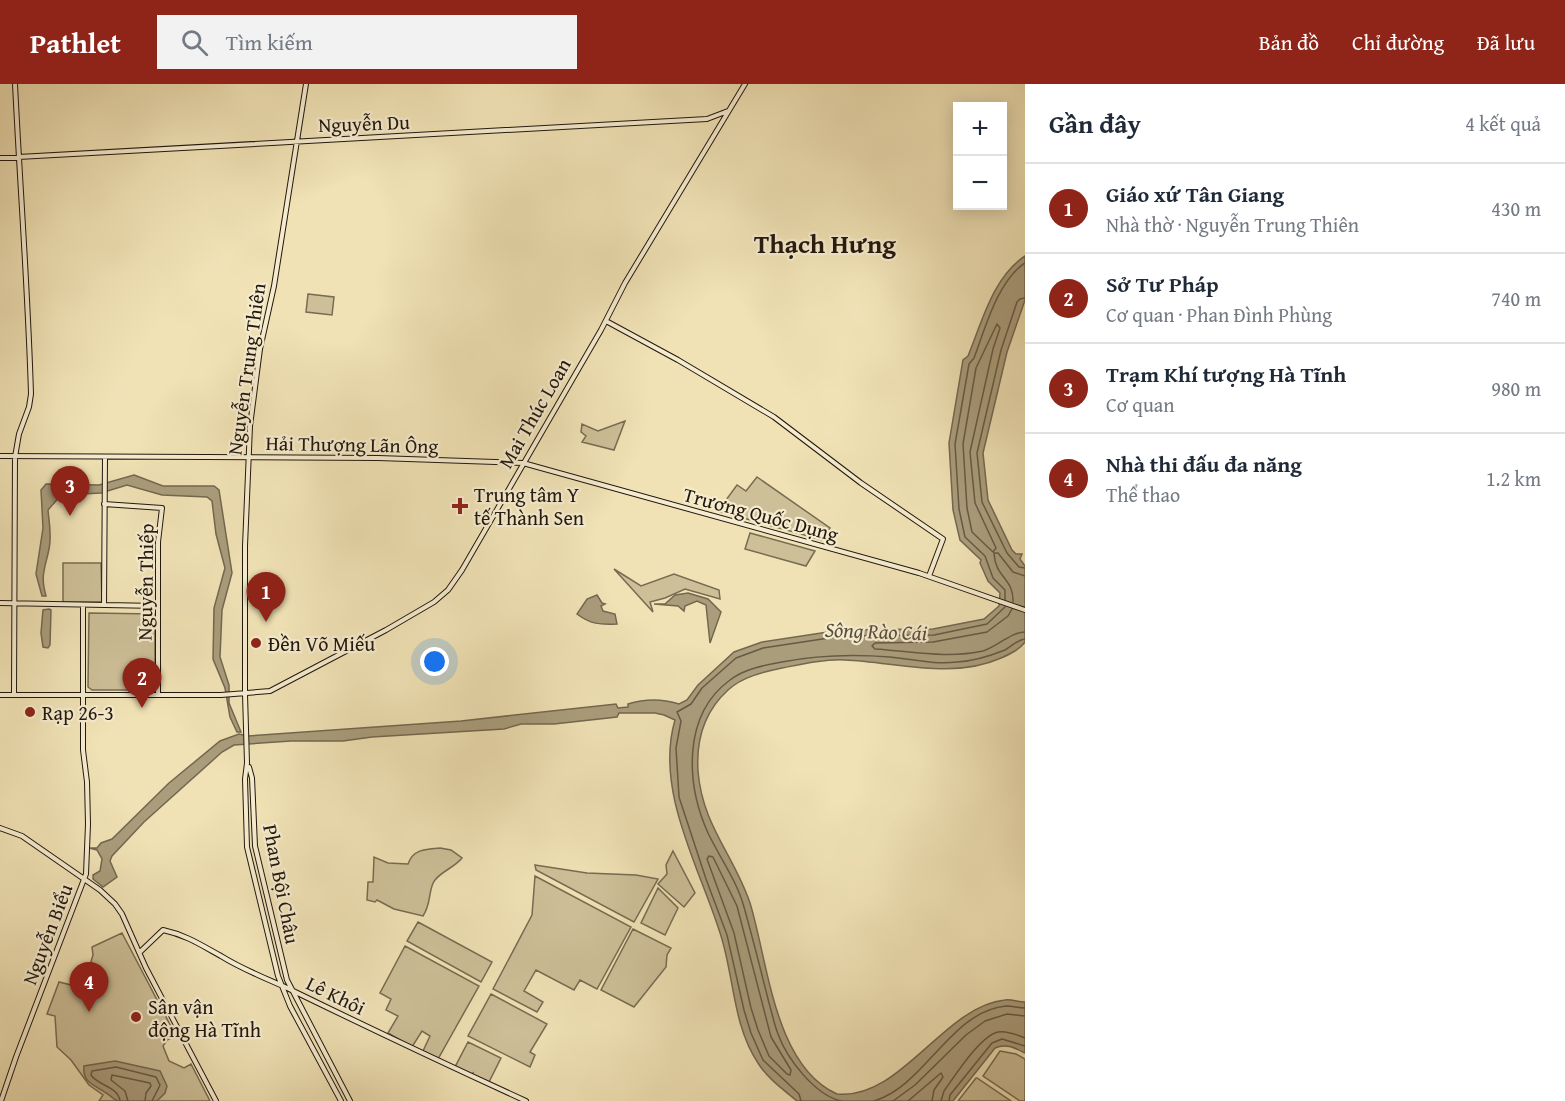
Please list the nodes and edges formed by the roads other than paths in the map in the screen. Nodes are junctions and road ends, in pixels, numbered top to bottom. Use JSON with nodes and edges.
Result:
{"nodes":[{"id":1,"x":15,"y":84,"type":"edge"},
{"id":2,"x":306,"y":84,"type":"edge"},
{"id":3,"x":745,"y":84,"type":"edge"},
{"id":4,"x":728,"y":111,"type":"junction"},
{"id":5,"x":297,"y":141,"type":"junction"},
{"id":6,"x":19,"y":156,"type":"junction"},
{"id":7,"x":0,"y":158,"type":"edge"},
{"id":8,"x":606,"y":321,"type":"junction"},
{"id":9,"x":0,"y":456,"type":"edge"},
{"id":10,"x":15,"y":457,"type":"junction"},
{"id":11,"x":105,"y":457,"type":"junction"},
{"id":12,"x":247,"y":458,"type":"junction"},
{"id":13,"x":523,"y":463,"type":"junction"},
{"id":14,"x":104,"y":504,"type":"junction"},
{"id":15,"x":929,"y":576,"type":"junction"},
{"id":16,"x":0,"y":603,"type":"edge"},
{"id":17,"x":15,"y":603,"type":"junction"},
{"id":18,"x":83,"y":605,"type":"junction"},
{"id":19,"x":104,"y":605,"type":"junction"},
{"id":20,"x":158,"y":606,"type":"junction"},
{"id":21,"x":1025,"y":610,"type":"edge"},
{"id":22,"x":158,"y":694,"type":"junction"},
{"id":23,"x":245,"y":694,"type":"junction"},
{"id":24,"x":0,"y":695,"type":"edge"},
{"id":25,"x":14,"y":695,"type":"junction"},
{"id":26,"x":84,"y":695,"type":"junction"},
{"id":27,"x":248,"y":763,"type":"junction"},
{"id":28,"x":0,"y":828,"type":"edge"},
{"id":29,"x":84,"y":879,"type":"junction"},
{"id":30,"x":140,"y":952,"type":"junction"},
{"id":31,"x":283,"y":986,"type":"junction"},
{"id":32,"x":292,"y":991,"type":"junction"},
{"id":33,"x":1,"y":1101,"type":"edge"},
{"id":34,"x":216,"y":1101,"type":"edge"},
{"id":35,"x":341,"y":1101,"type":"edge"},
{"id":36,"x":350,"y":1101,"type":"edge"},
{"id":37,"x":526,"y":1101,"type":"edge"}],
"edges":[{"from":1,"to":6,"type":"street"},
{"from":2,"to":5,"type":"street","name":"Nguyễn Trung Thiên"},
{"from":3,"to":4,"type":"street","name":"Mai Thúc Loan"},
{"from":4,"to":5,"type":"street","name":"Nguyễn Du"},
{"from":4,"to":8,"type":"street","name":"Mai Thúc Loan"},
{"from":5,"to":6,"type":"street","name":"Nguyễn Du"},
{"from":5,"to":12,"type":"street","name":"Nguyễn Trung Thiên"},
{"from":6,"to":7,"type":"street","name":"Nguyễn Du"},
{"from":6,"to":10,"type":"street"},
{"from":8,"to":13,"type":"street","name":"Mai Thúc Loan"},
{"from":8,"to":15,"type":"street"},
{"from":9,"to":10,"type":"street","name":"Hải Thượng Lãn Ông"},
{"from":10,"to":11,"type":"street","name":"Hải Thượng Lãn Ông"},
{"from":10,"to":17,"type":"street"},
{"from":11,"to":12,"type":"street","name":"Hải Thượng Lãn Ông"},
{"from":11,"to":14,"type":"street"},
{"from":12,"to":13,"type":"street","name":"Hải Thượng Lãn Ông"},
{"from":12,"to":23,"type":"street","name":"Nguyễn Trung Thiên"},
{"from":13,"to":15,"type":"street","name":"Trương Quốc Dụng"},
{"from":13,"to":23,"type":"street","name":"Mai Thúc Loan"},
{"from":14,"to":19,"type":"street"},
{"from":14,"to":20,"type":"street","name":"Nguyễn Thiếp"},
{"from":15,"to":21,"type":"street","name":"Trương Quốc Dụng"},
{"from":16,"to":17,"type":"street"},
{"from":17,"to":18,"type":"street"},
{"from":17,"to":25,"type":"street"},
{"from":18,"to":19,"type":"street"},
{"from":18,"to":26,"type":"street","name":"Nguyễn Biểu"},
{"from":19,"to":20,"type":"street"},
{"from":20,"to":22,"type":"street","name":"Nguyễn Thiếp"},
{"from":22,"to":23,"type":"street","name":"Mai Thúc Loan"},
{"from":22,"to":26,"type":"street","name":"Mai Thúc Loan"},
{"from":23,"to":27,"type":"street","name":"Nguyễn Trung Thiên"},
{"from":24,"to":25,"type":"street","name":"Mai Thúc Loan"},
{"from":25,"to":26,"type":"street","name":"Mai Thúc Loan"},
{"from":26,"to":29,"type":"street","name":"Nguyễn Biểu"},
{"from":27,"to":31,"type":"street","name":"Phan Bội Châu"},
{"from":27,"to":32,"type":"street","name":"Phan Bội Châu"},
{"from":28,"to":29,"type":"street"},
{"from":29,"to":30,"type":"street"},
{"from":29,"to":33,"type":"street","name":"Nguyễn Biểu"},
{"from":30,"to":31,"type":"street","name":"Lê Khôi"},
{"from":30,"to":34,"type":"street"},
{"from":31,"to":32,"type":"street","name":"Lê Khôi"},
{"from":31,"to":35,"type":"street","name":"Phan Bội Châu"},
{"from":32,"to":36,"type":"street","name":"Phan Bội Châu"},
{"from":32,"to":37,"type":"street","name":"Lê Khôi"}]}
